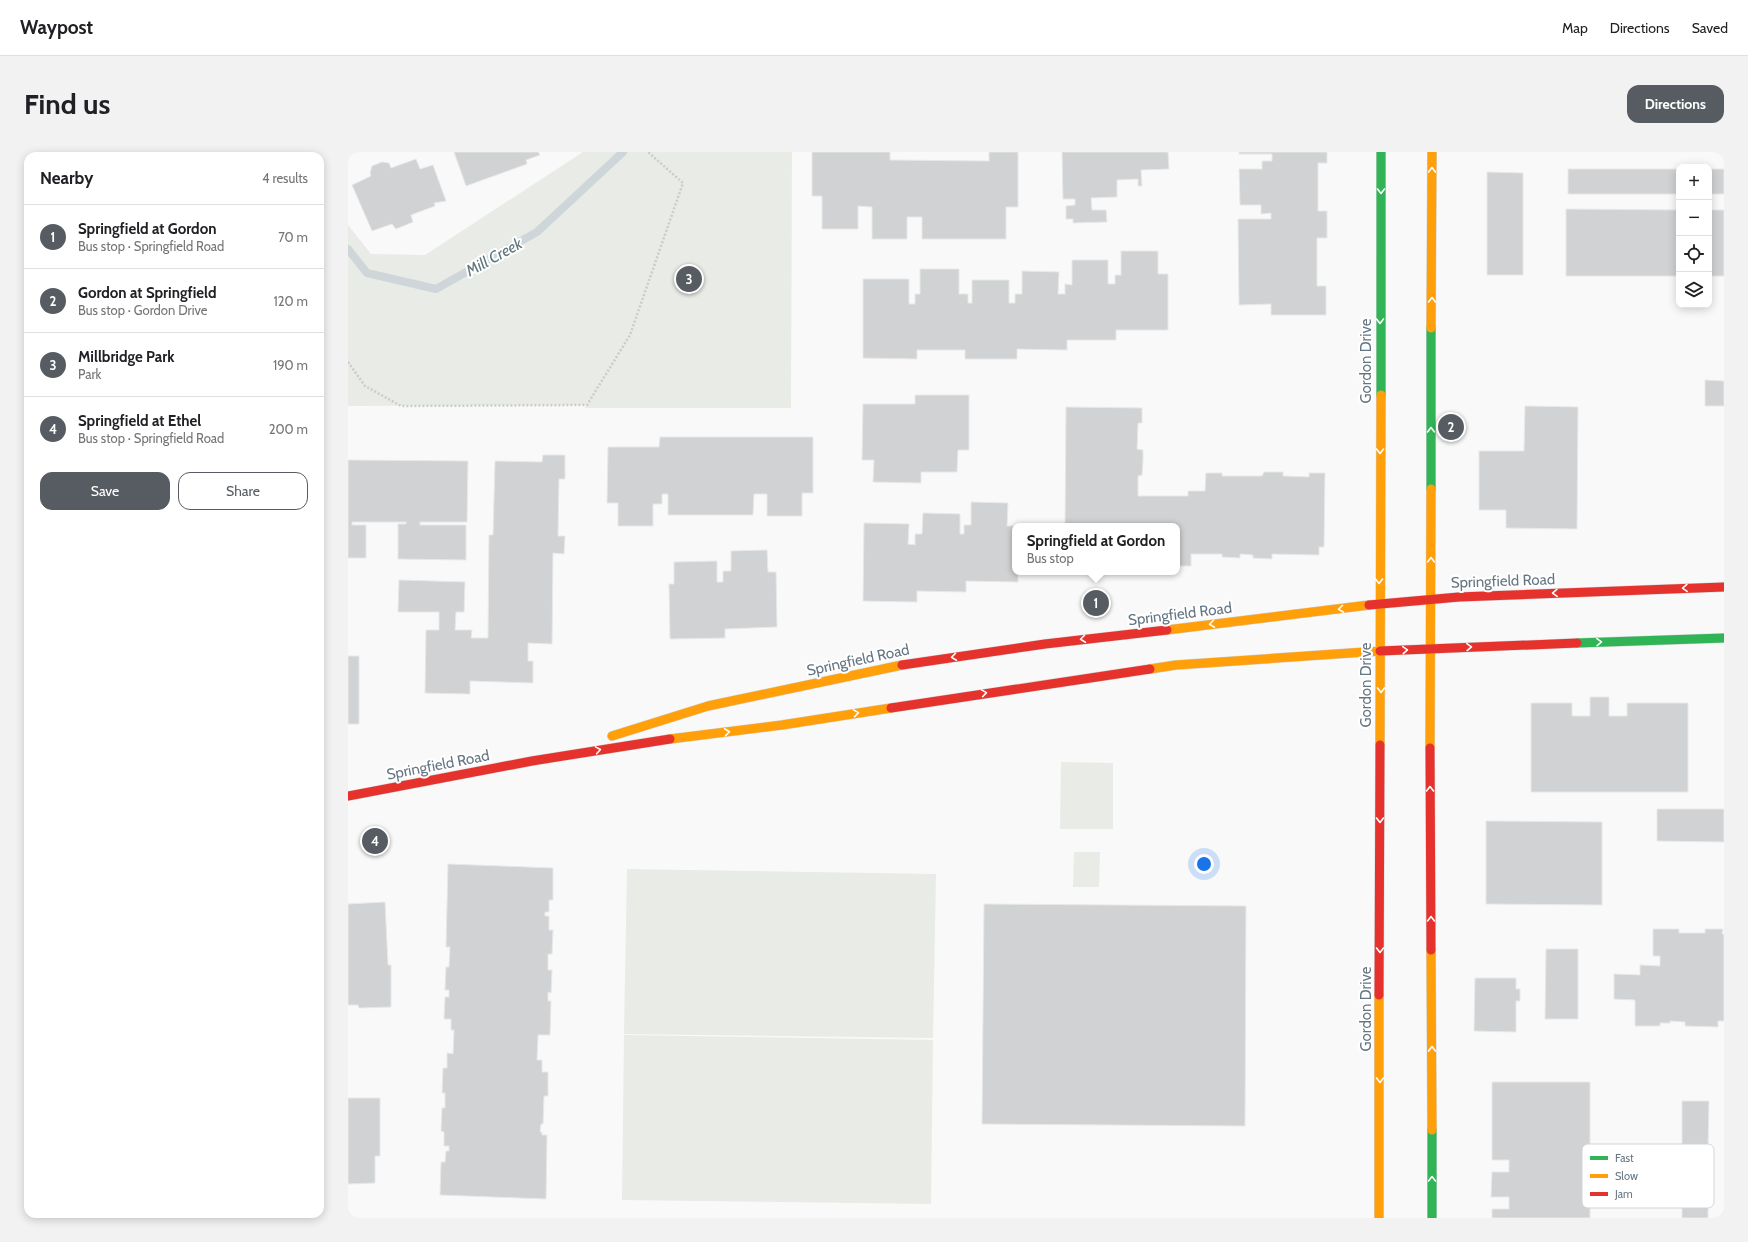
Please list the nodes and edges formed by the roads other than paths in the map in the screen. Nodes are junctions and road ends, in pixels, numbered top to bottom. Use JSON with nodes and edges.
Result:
{"nodes":[{"id":1,"x":1381,"y":152,"type":"edge"},
{"id":2,"x":1432,"y":152,"type":"edge"},
{"id":3,"x":1724,"y":586,"type":"edge"},
{"id":4,"x":1431,"y":599,"type":"junction"},
{"id":5,"x":1380,"y":603,"type":"junction"},
{"id":6,"x":1724,"y":638,"type":"edge"},
{"id":7,"x":1430,"y":648,"type":"junction"},
{"id":8,"x":1380,"y":651,"type":"junction"},
{"id":9,"x":532,"y":761,"type":"junction"},
{"id":10,"x":348,"y":796,"type":"edge"},
{"id":11,"x":1379,"y":1218,"type":"edge"},
{"id":12,"x":1432,"y":1218,"type":"edge"}],
"edges":[{"from":1,"to":5,"type":"main road","name":"Gordon Drive","one_way":true},
{"from":4,"to":2,"type":"main road","one_way":true},
{"from":3,"to":4,"type":"main road","name":"Springfield Road","one_way":true},
{"from":4,"to":5,"type":"main road","name":"Springfield Road"},
{"from":4,"to":7,"type":"main road"},
{"from":5,"to":8,"type":"main road","name":"Gordon Drive"},
{"from":5,"to":9,"type":"main road","name":"Springfield Road","one_way":true},
{"from":7,"to":6,"type":"main road","name":"Springfield Road","one_way":true},
{"from":8,"to":7,"type":"main road","name":"Springfield Road","one_way":true},
{"from":12,"to":7,"type":"main road","one_way":true},
{"from":9,"to":8,"type":"main road","name":"Springfield Road","one_way":true},
{"from":8,"to":11,"type":"main road","name":"Gordon Drive","one_way":true},
{"from":9,"to":10,"type":"main road","name":"Springfield Road"}]}
